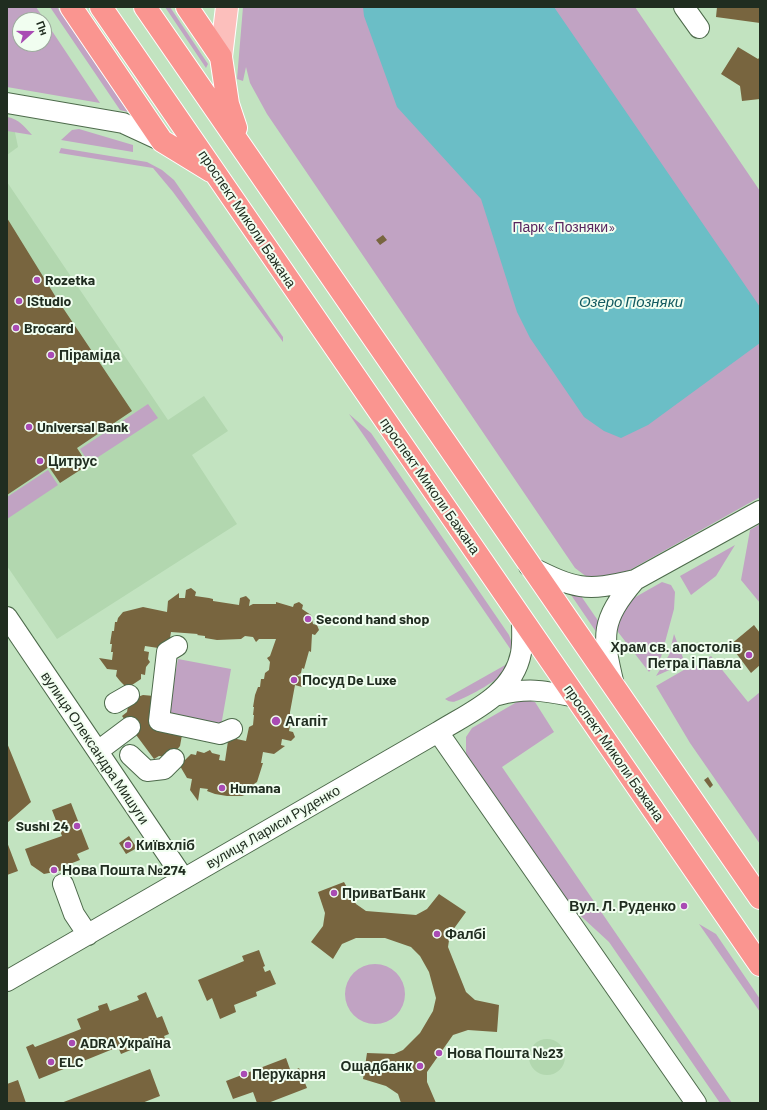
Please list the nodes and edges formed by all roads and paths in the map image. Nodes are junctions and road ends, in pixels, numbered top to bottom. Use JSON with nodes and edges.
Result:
{"nodes":[{"id":1,"x":71,"y":7,"type":"edge"},
{"id":2,"x":101,"y":7,"type":"edge"},
{"id":3,"x":145,"y":7,"type":"edge"},
{"id":4,"x":187,"y":7,"type":"edge"},
{"id":5,"x":227,"y":7,"type":"edge"},
{"id":6,"x":684,"y":7,"type":"edge"},
{"id":7,"x":699,"y":28,"type":"dead end"},
{"id":8,"x":221,"y":56,"type":"junction"},
{"id":9,"x":7,"y":103,"type":"edge"},
{"id":10,"x":162,"y":141,"type":"junction"},
{"id":11,"x":244,"y":151,"type":"junction"},
{"id":12,"x":217,"y":174,"type":"junction"},
{"id":13,"x":760,"y":510,"type":"edge"},
{"id":14,"x":529,"y":566,"type":"junction"},
{"id":15,"x":635,"y":580,"type":"junction"},
{"id":16,"x":7,"y":617,"type":"edge"},
{"id":17,"x":522,"y":619,"type":"junction"},
{"id":18,"x":178,"y":646,"type":"dead end"},
{"id":19,"x":614,"y":685,"type":"junction"},
{"id":20,"x":498,"y":695,"type":"junction"},
{"id":21,"x":576,"y":697,"type":"junction"},
{"id":22,"x":130,"y":727,"type":"dead end"},
{"id":23,"x":232,"y":729,"type":"dead end"},
{"id":24,"x":438,"y":732,"type":"junction"},
{"id":25,"x":98,"y":751,"type":"junction"},
{"id":26,"x":174,"y":759,"type":"dead end"},
{"id":27,"x":111,"y":770,"type":"junction"},
{"id":28,"x":184,"y":879,"type":"junction"},
{"id":29,"x":63,"y":884,"type":"dead end"},
{"id":30,"x":760,"y":898,"type":"edge"},
{"id":31,"x":88,"y":935,"type":"junction"},
{"id":32,"x":760,"y":965,"type":"edge"},
{"id":33,"x":7,"y":982,"type":"edge"},
{"id":34,"x":696,"y":1103,"type":"edge"}],
"edges":[{"from":1,"to":10,"type":"highway"},
{"from":2,"to":12,"type":"highway","name":"проспект Миколи Бажана"},
{"from":3,"to":11,"type":"highway"},
{"from":4,"to":8,"type":"highway"},
{"from":5,"to":8,"type":"main road"},
{"from":6,"to":7,"type":"street"},
{"from":8,"to":11,"type":"highway"},
{"from":9,"to":10,"type":"street"},
{"from":10,"to":12,"type":"highway"},
{"from":11,"to":14,"type":"highway"},
{"from":12,"to":17,"type":"highway","name":"проспект Миколи Бажана"},
{"from":13,"to":15,"type":"street"},
{"from":14,"to":15,"type":"street"},
{"from":14,"to":19,"type":"highway"},
{"from":15,"to":19,"type":"street"},
{"from":16,"to":25,"type":"street","name":"вулиця Олександра Мишуги"},
{"from":17,"to":20,"type":"street","name":"вулиця Лариси Руденко"},
{"from":17,"to":21,"type":"highway","name":"проспект Миколи Бажана"},
{"from":18,"to":23,"type":"street"},
{"from":19,"to":30,"type":"highway"},
{"from":20,"to":21,"type":"street","name":"вулиця Лариси Руденко"},
{"from":20,"to":24,"type":"street","name":"вулиця Лариси Руденко"},
{"from":21,"to":32,"type":"highway","name":"проспект Миколи Бажана"},
{"from":22,"to":25,"type":"street"},
{"from":24,"to":28,"type":"street","name":"вулиця Лариси Руденко"},
{"from":24,"to":34,"type":"street"},
{"from":25,"to":27,"type":"street","name":"вулиця Олександра Мишуги"},
{"from":26,"to":27,"type":"street"},
{"from":27,"to":28,"type":"street","name":"вулиця Олександра Мишуги"},
{"from":28,"to":31,"type":"street","name":"вулиця Лариси Руденко"},
{"from":29,"to":31,"type":"street"},
{"from":31,"to":33,"type":"street","name":"вулиця Лариси Руденко"}]}
